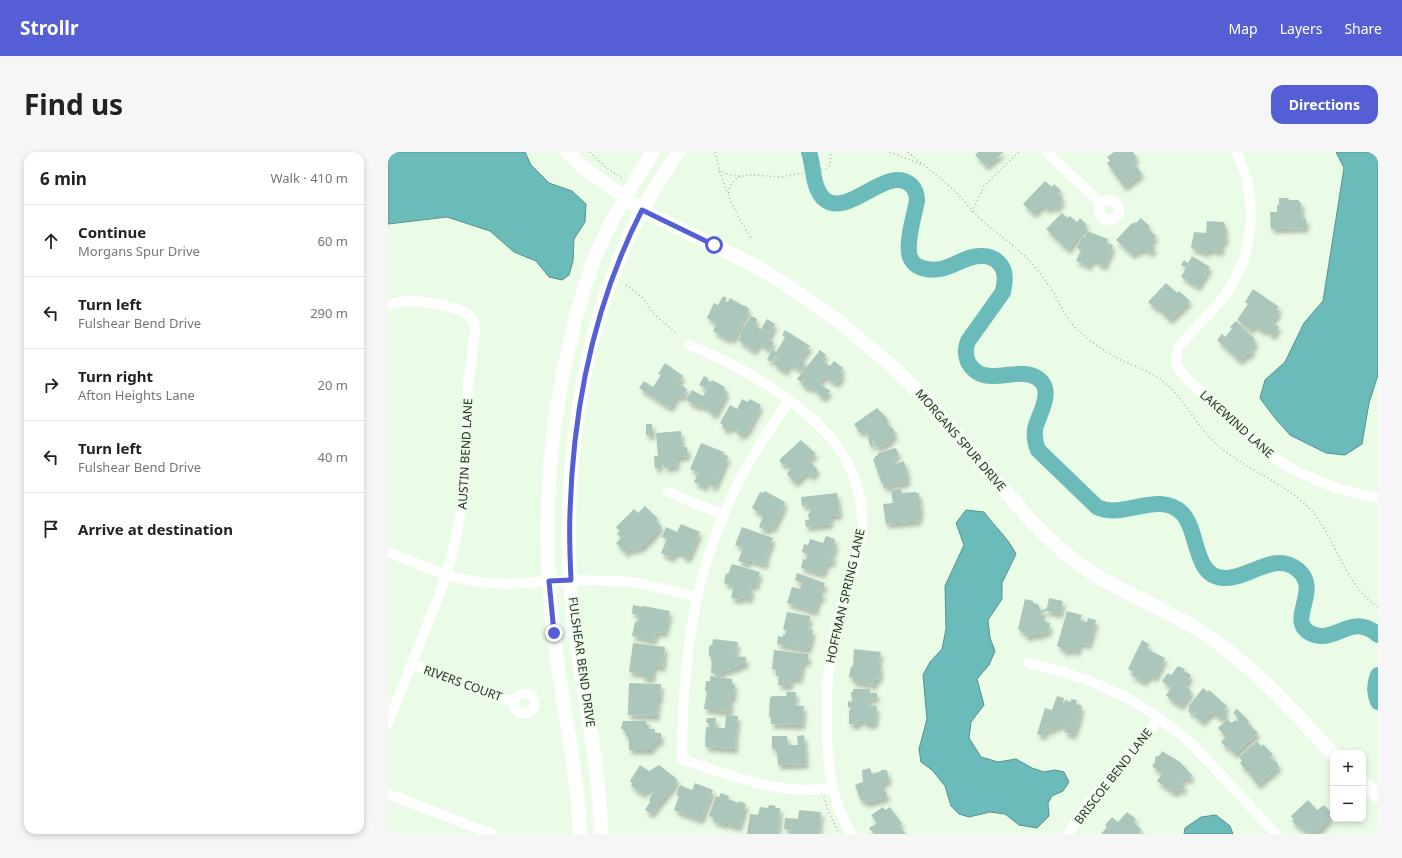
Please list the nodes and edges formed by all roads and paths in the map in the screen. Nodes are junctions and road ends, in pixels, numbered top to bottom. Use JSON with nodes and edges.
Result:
{"nodes":[{"id":1,"x":567,"y":152,"type":"edge"},
{"id":2,"x":590,"y":152,"type":"edge"},
{"id":3,"x":653,"y":152,"type":"edge"},
{"id":4,"x":678,"y":152,"type":"edge"},
{"id":5,"x":715,"y":152,"type":"edge"},
{"id":6,"x":830,"y":152,"type":"edge"},
{"id":7,"x":890,"y":152,"type":"edge"},
{"id":8,"x":908,"y":152,"type":"edge"},
{"id":9,"x":1019,"y":152,"type":"edge"},
{"id":10,"x":1046,"y":152,"type":"edge"},
{"id":11,"x":1236,"y":152,"type":"edge"},
{"id":12,"x":923,"y":166,"type":"junction"},
{"id":13,"x":719,"y":171,"type":"junction"},
{"id":14,"x":741,"y":176,"type":"junction"},
{"id":15,"x":625,"y":180,"type":"dead end"},
{"id":16,"x":728,"y":195,"type":"junction"},
{"id":17,"x":625,"y":198,"type":"junction"},
{"id":18,"x":1101,"y":203,"type":"dead end"},
{"id":19,"x":642,"y":210,"type":"junction"},
{"id":20,"x":972,"y":212,"type":"junction"},
{"id":21,"x":752,"y":239,"type":"dead end"},
{"id":22,"x":626,"y":285,"type":"dead end"},
{"id":23,"x":388,"y":305,"type":"edge"},
{"id":24,"x":676,"y":333,"type":"dead end"},
{"id":25,"x":689,"y":345,"type":"dead end"},
{"id":26,"x":789,"y":401,"type":"junction"},
{"id":27,"x":668,"y":492,"type":"dead end"},
{"id":28,"x":1378,"y":498,"type":"edge"},
{"id":29,"x":724,"y":515,"type":"junction"},
{"id":30,"x":388,"y":552,"type":"edge"},
{"id":31,"x":446,"y":575,"type":"junction"},
{"id":32,"x":571,"y":580,"type":"junction"},
{"id":33,"x":549,"y":581,"type":"junction"},
{"id":34,"x":697,"y":598,"type":"junction"},
{"id":35,"x":1378,"y":607,"type":"edge"},
{"id":36,"x":1028,"y":663,"type":"dead end"},
{"id":37,"x":412,"y":664,"type":"junction"},
{"id":38,"x":514,"y":701,"type":"dead end"},
{"id":39,"x":1159,"y":718,"type":"junction"},
{"id":40,"x":388,"y":723,"type":"edge"},
{"id":41,"x":1330,"y":751,"type":"edge"},
{"id":42,"x":1366,"y":786,"type":"edge"},
{"id":43,"x":832,"y":787,"type":"junction"},
{"id":44,"x":388,"y":794,"type":"edge"},
{"id":45,"x":1378,"y":796,"type":"edge"},
{"id":46,"x":492,"y":834,"type":"edge"},
{"id":47,"x":580,"y":834,"type":"edge"},
{"id":48,"x":602,"y":834,"type":"edge"},
{"id":49,"x":851,"y":834,"type":"edge"},
{"id":50,"x":1068,"y":834,"type":"edge"},
{"id":51,"x":1276,"y":834,"type":"edge"}],
"edges":[{"from":1,"to":17,"type":"main road","name":"MORGANS SPUR DRIVE"},
{"from":2,"to":15,"type":"path"},
{"from":3,"to":17,"type":"main road","name":"FULSHEAR BEND DRIVE"},
{"from":4,"to":19,"type":"main road","name":"FULSHEAR BEND DRIVE"},
{"from":5,"to":13,"type":"path"},
{"from":6,"to":14,"type":"path"},
{"from":7,"to":12,"type":"path"},
{"from":8,"to":12,"type":"path"},
{"from":9,"to":20,"type":"path"},
{"from":10,"to":18,"type":"street"},
{"from":11,"to":28,"type":"street","name":"LAKEWIND LANE"},
{"from":12,"to":20,"type":"path"},
{"from":13,"to":14,"type":"path"},
{"from":13,"to":16,"type":"path"},
{"from":14,"to":16,"type":"path"},
{"from":16,"to":21,"type":"path"},
{"from":17,"to":19,"type":"main road","name":"MORGANS SPUR DRIVE"},
{"from":17,"to":33,"type":"main road","name":"FULSHEAR BEND DRIVE"},
{"from":19,"to":32,"type":"main road","name":"FULSHEAR BEND DRIVE"},
{"from":19,"to":41,"type":"main road","name":"MORGANS SPUR DRIVE"},
{"from":20,"to":35,"type":"path"},
{"from":22,"to":24,"type":"path"},
{"from":23,"to":31,"type":"street","name":"AUSTIN BEND LANE"},
{"from":25,"to":26,"type":"street","name":"HOFFMAN SPRING LANE"},
{"from":26,"to":29,"type":"street"},
{"from":26,"to":43,"type":"street","name":"HOFFMAN SPRING LANE"},
{"from":27,"to":29,"type":"street"},
{"from":29,"to":34,"type":"street"},
{"from":30,"to":31,"type":"street"},
{"from":31,"to":33,"type":"street"},
{"from":31,"to":37,"type":"street","name":"AUSTIN BEND LANE"},
{"from":32,"to":33,"type":"street"},
{"from":32,"to":34,"type":"street"},
{"from":32,"to":48,"type":"main road","name":"FULSHEAR BEND DRIVE"},
{"from":33,"to":47,"type":"main road","name":"FULSHEAR BEND DRIVE"},
{"from":34,"to":43,"type":"street"},
{"from":36,"to":39,"type":"street"},
{"from":37,"to":38,"type":"street","name":"RIVERS COURT"},
{"from":37,"to":40,"type":"street","name":"AUSTIN BEND LANE"},
{"from":39,"to":50,"type":"street","name":"BRISCOE BEND LANE"},
{"from":39,"to":51,"type":"street"},
{"from":42,"to":45,"type":"main road"},
{"from":43,"to":49,"type":"street","name":"HOFFMAN SPRING LANE"},
{"from":44,"to":46,"type":"street"}]}
